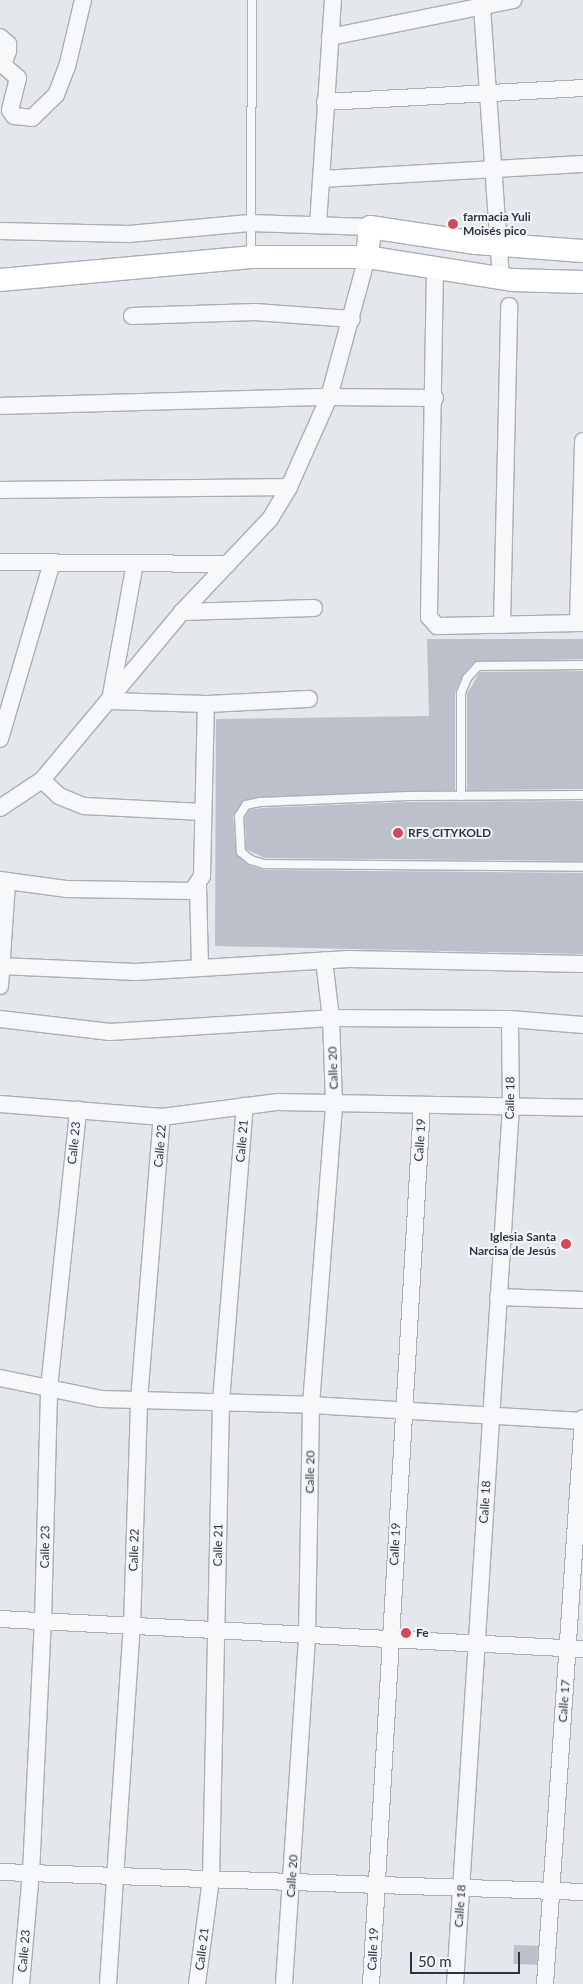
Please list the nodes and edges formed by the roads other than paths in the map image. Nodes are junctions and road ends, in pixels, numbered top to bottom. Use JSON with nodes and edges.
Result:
{"nodes":[{"id":1,"x":83,"y":0,"type":"edge"},
{"id":2,"x":252,"y":0,"type":"edge"},
{"id":3,"x":333,"y":0,"type":"edge"},
{"id":4,"x":513,"y":0,"type":"edge"},
{"id":5,"x":482,"y":7,"type":"junction"},
{"id":6,"x":0,"y":37,"type":"edge"},
{"id":7,"x":330,"y":37,"type":"junction"},
{"id":8,"x":583,"y":88,"type":"edge"},
{"id":9,"x":489,"y":92,"type":"junction"},
{"id":10,"x":325,"y":102,"type":"junction"},
{"id":11,"x":583,"y":164,"type":"edge"},
{"id":12,"x":495,"y":169,"type":"junction"},
{"id":13,"x":321,"y":179,"type":"junction"},
{"id":14,"x":250,"y":223,"type":"junction"},
{"id":15,"x":318,"y":225,"type":"junction"},
{"id":16,"x":370,"y":227,"type":"junction"},
{"id":17,"x":0,"y":231,"type":"edge"},
{"id":18,"x":499,"y":244,"type":"junction"},
{"id":19,"x":583,"y":251,"type":"edge"},
{"id":20,"x":251,"y":257,"type":"junction"},
{"id":21,"x":367,"y":257,"type":"junction"},
{"id":22,"x":435,"y":268,"type":"junction"},
{"id":23,"x":501,"y":278,"type":"junction"},
{"id":24,"x":0,"y":280,"type":"edge"},
{"id":25,"x":583,"y":282,"type":"edge"},
{"id":26,"x":509,"y":306,"type":"dead end"},
{"id":27,"x":132,"y":316,"type":"dead end"},
{"id":28,"x":352,"y":320,"type":"junction"},
{"id":29,"x":329,"y":398,"type":"junction"},
{"id":30,"x":435,"y":398,"type":"junction"},
{"id":31,"x":0,"y":406,"type":"edge"},
{"id":32,"x":583,"y":441,"type":"edge"},
{"id":33,"x":289,"y":487,"type":"junction"},
{"id":34,"x":0,"y":490,"type":"edge"},
{"id":35,"x":0,"y":562,"type":"edge"},
{"id":36,"x":52,"y":562,"type":"junction"},
{"id":37,"x":135,"y":563,"type":"junction"},
{"id":38,"x":228,"y":564,"type":"junction"},
{"id":39,"x":314,"y":608,"type":"dead end"},
{"id":40,"x":182,"y":612,"type":"junction"},
{"id":41,"x":580,"y":623,"type":"edge"},
{"id":42,"x":502,"y":625,"type":"junction"},
{"id":43,"x":583,"y":665,"type":"edge"},
{"id":44,"x":309,"y":699,"type":"dead end"},
{"id":45,"x":110,"y":701,"type":"junction"},
{"id":46,"x":206,"y":704,"type":"junction"},
{"id":47,"x":0,"y":739,"type":"edge"},
{"id":48,"x":42,"y":780,"type":"junction"},
{"id":49,"x":583,"y":795,"type":"edge"},
{"id":50,"x":461,"y":796,"type":"junction"},
{"id":51,"x":0,"y":808,"type":"edge"},
{"id":52,"x":203,"y":812,"type":"junction"},
{"id":53,"x":583,"y":868,"type":"edge"},
{"id":54,"x":4,"y":881,"type":"edge"},
{"id":55,"x":198,"y":886,"type":"junction"},
{"id":56,"x":324,"y":960,"type":"junction"},
{"id":57,"x":583,"y":964,"type":"edge"},
{"id":58,"x":2,"y":966,"type":"edge"},
{"id":59,"x":200,"y":968,"type":"junction"},
{"id":60,"x":0,"y":986,"type":"edge"},
{"id":61,"x":331,"y":1018,"type":"junction"},
{"id":62,"x":0,"y":1019,"type":"edge"},
{"id":63,"x":510,"y":1019,"type":"junction"},
{"id":64,"x":583,"y":1025,"type":"edge"},
{"id":65,"x":334,"y":1103,"type":"junction"},
{"id":66,"x":0,"y":1104,"type":"edge"},
{"id":67,"x":422,"y":1105,"type":"junction"},
{"id":68,"x":245,"y":1106,"type":"junction"},
{"id":69,"x":511,"y":1107,"type":"junction"},
{"id":70,"x":583,"y":1108,"type":"edge"},
{"id":71,"x":78,"y":1110,"type":"junction"},
{"id":72,"x":162,"y":1117,"type":"junction"},
{"id":73,"x":498,"y":1297,"type":"junction"},
{"id":74,"x":583,"y":1300,"type":"edge"},
{"id":75,"x":0,"y":1378,"type":"edge"},
{"id":76,"x":49,"y":1388,"type":"junction"},
{"id":77,"x":139,"y":1400,"type":"junction"},
{"id":78,"x":221,"y":1402,"type":"junction"},
{"id":79,"x":311,"y":1404,"type":"junction"},
{"id":80,"x":402,"y":1409,"type":"junction"},
{"id":81,"x":491,"y":1415,"type":"junction"},
{"id":82,"x":583,"y":1420,"type":"edge"},
{"id":83,"x":0,"y":1619,"type":"edge"},
{"id":84,"x":44,"y":1622,"type":"junction"},
{"id":85,"x":132,"y":1626,"type":"junction"},
{"id":86,"x":216,"y":1630,"type":"junction"},
{"id":87,"x":307,"y":1635,"type":"junction"},
{"id":88,"x":390,"y":1640,"type":"junction"},
{"id":89,"x":476,"y":1644,"type":"junction"},
{"id":90,"x":575,"y":1649,"type":"edge"},
{"id":91,"x":0,"y":1872,"type":"edge"},
{"id":92,"x":31,"y":1873,"type":"junction"},
{"id":93,"x":116,"y":1876,"type":"junction"},
{"id":94,"x":211,"y":1879,"type":"junction"},
{"id":95,"x":291,"y":1882,"type":"junction"},
{"id":96,"x":377,"y":1884,"type":"junction"},
{"id":97,"x":461,"y":1888,"type":"junction"},
{"id":98,"x":552,"y":1891,"type":"junction"},
{"id":99,"x":583,"y":1892,"type":"edge"},
{"id":100,"x":21,"y":1984,"type":"edge"},
{"id":101,"x":108,"y":1984,"type":"edge"},
{"id":102,"x":197,"y":1984,"type":"edge"},
{"id":103,"x":284,"y":1984,"type":"edge"},
{"id":104,"x":371,"y":1984,"type":"edge"},
{"id":105,"x":455,"y":1984,"type":"edge"},
{"id":106,"x":546,"y":1984,"type":"edge"}],
"edges":[{"from":1,"to":6,"type":"street"},
{"from":2,"to":14,"type":"lane"},
{"from":3,"to":7,"type":"street"},
{"from":4,"to":5,"type":"street"},
{"from":5,"to":7,"type":"street"},
{"from":5,"to":9,"type":"street"},
{"from":7,"to":10,"type":"street"},
{"from":8,"to":9,"type":"street"},
{"from":9,"to":10,"type":"street"},
{"from":9,"to":12,"type":"street"},
{"from":10,"to":13,"type":"street"},
{"from":11,"to":12,"type":"street"},
{"from":12,"to":13,"type":"street"},
{"from":12,"to":18,"type":"street"},
{"from":13,"to":15,"type":"street"},
{"from":14,"to":15,"type":"street"},
{"from":14,"to":17,"type":"street"},
{"from":14,"to":20,"type":"lane"},
{"from":15,"to":16,"type":"street"},
{"from":16,"to":18,"type":"street"},
{"from":16,"to":21,"type":"street"},
{"from":18,"to":19,"type":"street"},
{"from":18,"to":23,"type":"street"},
{"from":20,"to":21,"type":"street"},
{"from":20,"to":24,"type":"street"},
{"from":21,"to":22,"type":"street"},
{"from":21,"to":28,"type":"street"},
{"from":22,"to":23,"type":"street"},
{"from":22,"to":30,"type":"street"},
{"from":23,"to":25,"type":"street"},
{"from":26,"to":42,"type":"street"},
{"from":27,"to":28,"type":"street"},
{"from":28,"to":29,"type":"street"},
{"from":29,"to":30,"type":"street"},
{"from":29,"to":31,"type":"street"},
{"from":29,"to":33,"type":"street"},
{"from":30,"to":42,"type":"street"},
{"from":32,"to":41,"type":"street"},
{"from":33,"to":34,"type":"street"},
{"from":33,"to":38,"type":"street"},
{"from":35,"to":36,"type":"street"},
{"from":36,"to":37,"type":"street"},
{"from":36,"to":47,"type":"street"},
{"from":37,"to":38,"type":"street"},
{"from":37,"to":45,"type":"street"},
{"from":38,"to":40,"type":"street"},
{"from":39,"to":40,"type":"street"},
{"from":40,"to":45,"type":"street"},
{"from":41,"to":42,"type":"street"},
{"from":43,"to":50,"type":"lane"},
{"from":44,"to":46,"type":"street"},
{"from":45,"to":46,"type":"street"},
{"from":45,"to":48,"type":"street"},
{"from":46,"to":52,"type":"street"},
{"from":48,"to":51,"type":"street"},
{"from":48,"to":52,"type":"street"},
{"from":49,"to":50,"type":"lane"},
{"from":50,"to":53,"type":"lane"},
{"from":52,"to":55,"type":"street"},
{"from":54,"to":55,"type":"street"},
{"from":54,"to":58,"type":"street"},
{"from":55,"to":59,"type":"street"},
{"from":56,"to":57,"type":"street"},
{"from":56,"to":59,"type":"street"},
{"from":56,"to":61,"type":"street","name":"Calle 20"},
{"from":58,"to":59,"type":"street"},
{"from":58,"to":60,"type":"street"},
{"from":61,"to":62,"type":"street"},
{"from":61,"to":63,"type":"street"},
{"from":61,"to":65,"type":"street","name":"Calle 20"},
{"from":63,"to":64,"type":"street"},
{"from":63,"to":69,"type":"street","name":"Calle 18"},
{"from":65,"to":67,"type":"street"},
{"from":65,"to":68,"type":"street"},
{"from":65,"to":79,"type":"street","name":"Calle 20"},
{"from":66,"to":71,"type":"street"},
{"from":67,"to":69,"type":"street"},
{"from":67,"to":80,"type":"street","name":"Calle 19"},
{"from":68,"to":72,"type":"street"},
{"from":68,"to":78,"type":"street","name":"Calle 21"},
{"from":69,"to":70,"type":"street"},
{"from":69,"to":73,"type":"street","name":"Calle 18"},
{"from":71,"to":72,"type":"street"},
{"from":71,"to":76,"type":"street","name":"Calle 23"},
{"from":72,"to":77,"type":"street","name":"Calle 22"},
{"from":73,"to":74,"type":"street"},
{"from":73,"to":81,"type":"street","name":"Calle 18"},
{"from":75,"to":76,"type":"street"},
{"from":76,"to":77,"type":"street"},
{"from":76,"to":84,"type":"street","name":"Calle 23"},
{"from":77,"to":78,"type":"street"},
{"from":77,"to":85,"type":"street","name":"Calle 22"},
{"from":78,"to":79,"type":"street"},
{"from":78,"to":86,"type":"street","name":"Calle 21"},
{"from":79,"to":80,"type":"street"},
{"from":79,"to":87,"type":"street","name":"Calle 20"},
{"from":80,"to":81,"type":"street"},
{"from":80,"to":88,"type":"street","name":"Calle 19"},
{"from":81,"to":82,"type":"street"},
{"from":81,"to":89,"type":"street","name":"Calle 18"},
{"from":82,"to":90,"type":"street","name":"Calle 17"},
{"from":83,"to":84,"type":"street"},
{"from":84,"to":85,"type":"street"},
{"from":84,"to":92,"type":"street","name":"Calle 23"},
{"from":85,"to":86,"type":"street"},
{"from":85,"to":93,"type":"street","name":"Calle 22"},
{"from":86,"to":87,"type":"street"},
{"from":86,"to":94,"type":"street","name":"Calle 21"},
{"from":87,"to":88,"type":"street"},
{"from":87,"to":95,"type":"street","name":"Calle 20"},
{"from":88,"to":89,"type":"street"},
{"from":88,"to":96,"type":"street","name":"Calle 19"},
{"from":89,"to":90,"type":"street"},
{"from":89,"to":97,"type":"street","name":"Calle 18"},
{"from":90,"to":98,"type":"street","name":"Calle 17"},
{"from":91,"to":92,"type":"street"},
{"from":92,"to":93,"type":"street"},
{"from":92,"to":100,"type":"street","name":"Calle 23"},
{"from":93,"to":94,"type":"street"},
{"from":93,"to":101,"type":"street","name":"Calle 22"},
{"from":94,"to":95,"type":"street"},
{"from":94,"to":102,"type":"street","name":"Calle 21"},
{"from":95,"to":96,"type":"street"},
{"from":95,"to":103,"type":"street","name":"Calle 20"},
{"from":96,"to":97,"type":"street"},
{"from":96,"to":104,"type":"street","name":"Calle 19"},
{"from":97,"to":98,"type":"street"},
{"from":97,"to":105,"type":"street","name":"Calle 18"},
{"from":98,"to":99,"type":"street"},
{"from":98,"to":106,"type":"street","name":"Calle 17"}]}
